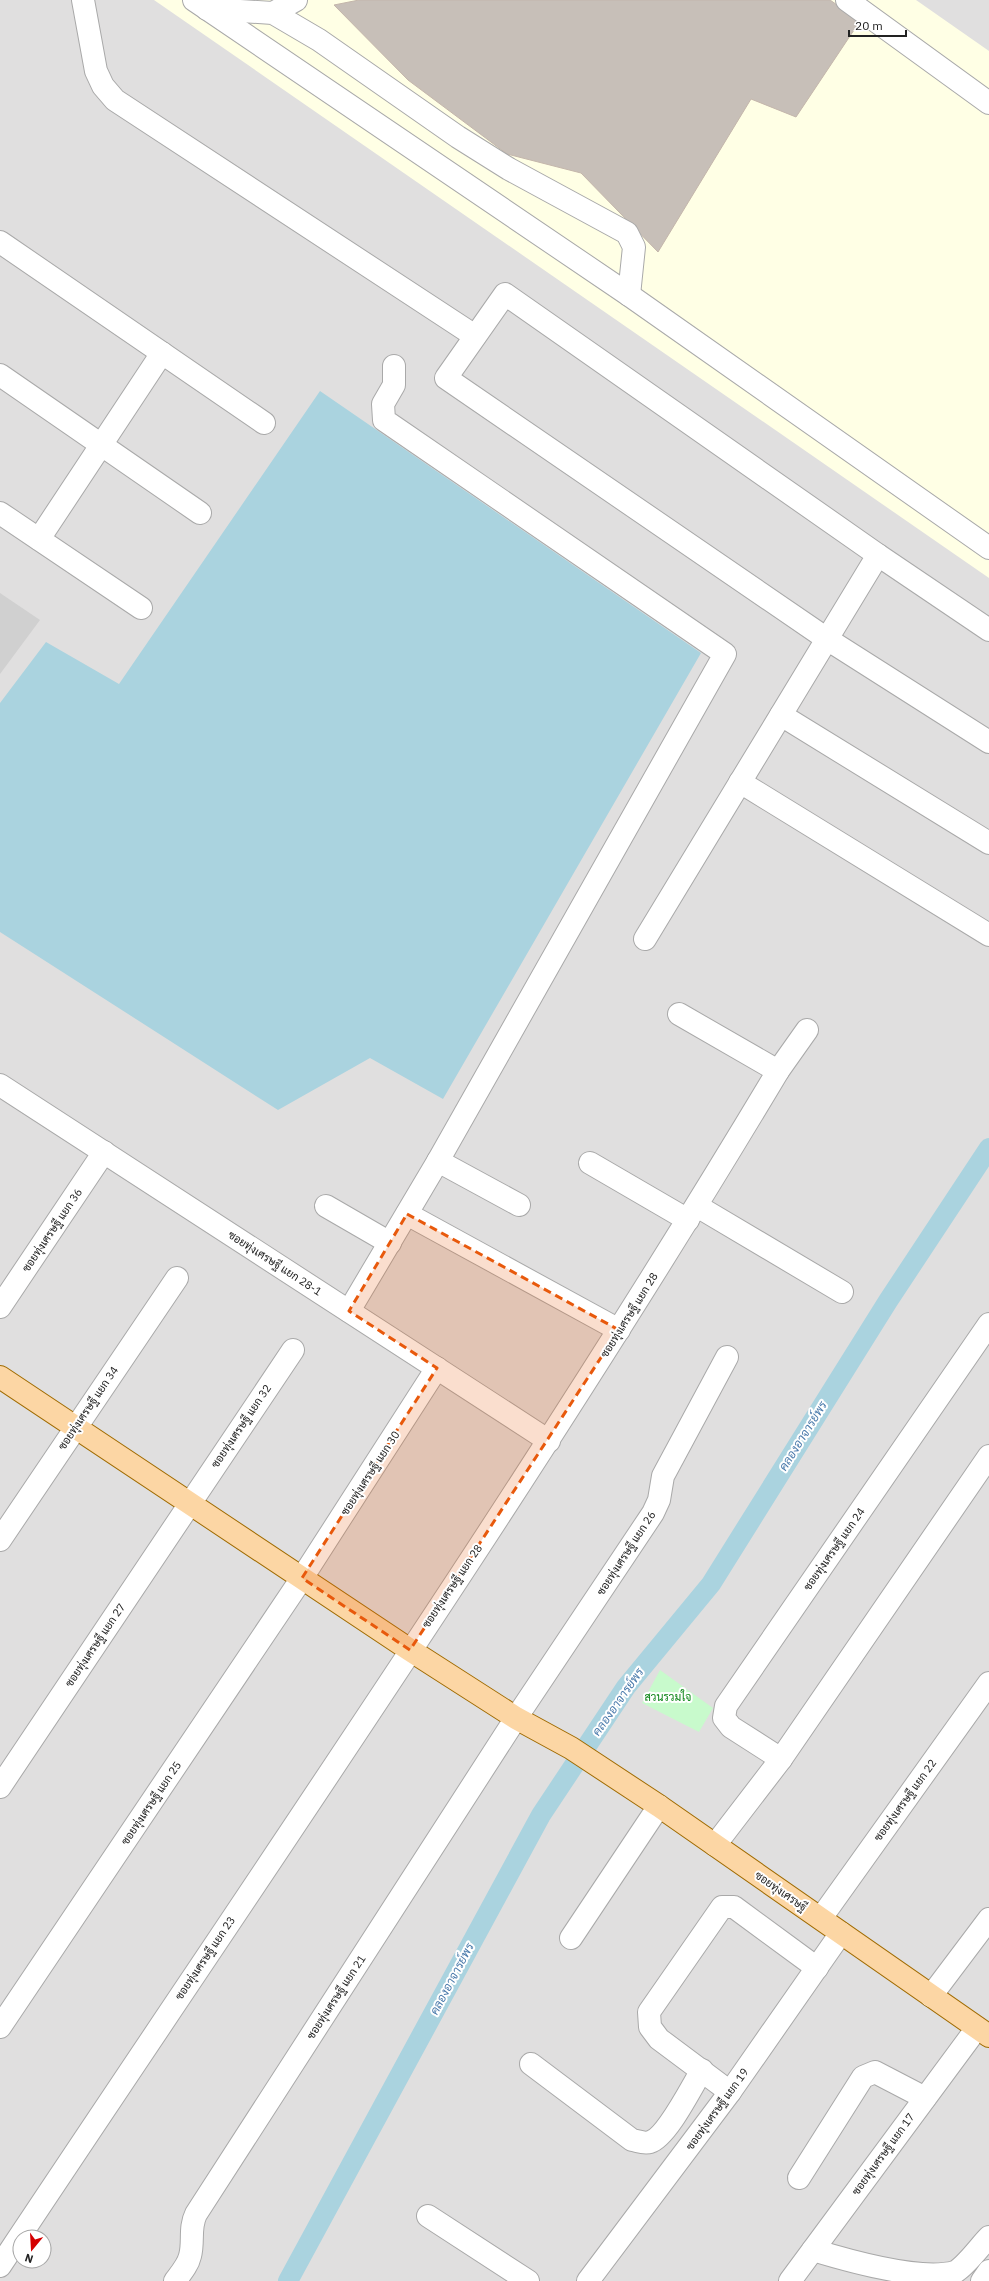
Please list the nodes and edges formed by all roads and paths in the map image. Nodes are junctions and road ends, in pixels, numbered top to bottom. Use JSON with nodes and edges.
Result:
{"nodes":[{"id":1,"x":83,"y":0,"type":"edge"},
{"id":2,"x":296,"y":0,"type":"edge"},
{"id":3,"x":847,"y":0,"type":"edge"},
{"id":4,"x":200,"y":4,"type":"edge"},
{"id":5,"x":273,"y":13,"type":"junction"},
{"id":6,"x":989,"y":103,"type":"edge"},
{"id":7,"x":0,"y":242,"type":"edge"},
{"id":8,"x":630,"y":295,"type":"junction"},
{"id":9,"x":475,"y":336,"type":"junction"},
{"id":10,"x":162,"y":353,"type":"junction"},
{"id":11,"x":394,"y":366,"type":"dead end"},
{"id":12,"x":0,"y":375,"type":"edge"},
{"id":13,"x":264,"y":423,"type":"dead end"},
{"id":14,"x":101,"y":445,"type":"junction"},
{"id":15,"x":0,"y":512,"type":"edge"},
{"id":16,"x":200,"y":513,"type":"dead end"},
{"id":17,"x":39,"y":539,"type":"junction"},
{"id":18,"x":989,"y":548,"type":"edge"},
{"id":19,"x":878,"y":555,"type":"junction"},
{"id":20,"x":141,"y":608,"type":"dead end"},
{"id":21,"x":989,"y":630,"type":"edge"},
{"id":22,"x":827,"y":639,"type":"junction"},
{"id":23,"x":781,"y":715,"type":"junction"},
{"id":24,"x":989,"y":742,"type":"edge"},
{"id":25,"x":740,"y":782,"type":"junction"},
{"id":26,"x":989,"y":843,"type":"edge"},
{"id":27,"x":989,"y":936,"type":"edge"},
{"id":28,"x":645,"y":939,"type":"dead end"},
{"id":29,"x":679,"y":1014,"type":"dead end"},
{"id":30,"x":806,"y":1030,"type":"dead end"},
{"id":31,"x":778,"y":1071,"type":"junction"},
{"id":32,"x":0,"y":1085,"type":"edge"},
{"id":33,"x":104,"y":1152,"type":"junction"},
{"id":34,"x":438,"y":1161,"type":"junction"},
{"id":35,"x":590,"y":1163,"type":"dead end"},
{"id":36,"x":519,"y":1205,"type":"dead end"},
{"id":37,"x":326,"y":1206,"type":"dead end"},
{"id":38,"x":693,"y":1213,"type":"junction"},
{"id":39,"x":407,"y":1214,"type":"junction"},
{"id":40,"x":390,"y":1243,"type":"junction"},
{"id":41,"x":177,"y":1278,"type":"dead end"},
{"id":42,"x":842,"y":1292,"type":"dead end"},
{"id":43,"x":0,"y":1307,"type":"edge"},
{"id":44,"x":349,"y":1311,"type":"junction"},
{"id":45,"x":989,"y":1324,"type":"edge"},
{"id":46,"x":619,"y":1330,"type":"junction"},
{"id":47,"x":293,"y":1350,"type":"dead end"},
{"id":48,"x":727,"y":1357,"type":"dead end"},
{"id":49,"x":438,"y":1368,"type":"junction"},
{"id":50,"x":0,"y":1377,"type":"edge"},
{"id":51,"x":75,"y":1427,"type":"junction"},
{"id":52,"x":549,"y":1440,"type":"junction"},
{"id":53,"x":989,"y":1456,"type":"edge"},
{"id":54,"x":190,"y":1503,"type":"junction"},
{"id":55,"x":0,"y":1540,"type":"edge"},
{"id":56,"x":302,"y":1578,"type":"junction"},
{"id":57,"x":410,"y":1650,"type":"junction"},
{"id":58,"x":989,"y":1682,"type":"edge"},
{"id":59,"x":516,"y":1718,"type":"junction"},
{"id":60,"x":782,"y":1759,"type":"junction"},
{"id":61,"x":0,"y":1787,"type":"edge"},
{"id":62,"x":659,"y":1806,"type":"junction"},
{"id":63,"x":715,"y":1845,"type":"junction"},
{"id":64,"x":821,"y":1918,"type":"junction"},
{"id":65,"x":989,"y":1919,"type":"edge"},
{"id":66,"x":841,"y":1933,"type":"junction"},
{"id":67,"x":571,"y":1938,"type":"dead end"},
{"id":68,"x":818,"y":1968,"type":"junction"},
{"id":69,"x":932,"y":1996,"type":"junction"},
{"id":70,"x":0,"y":2027,"type":"edge"},
{"id":71,"x":983,"y":2032,"type":"edge"},
{"id":72,"x":531,"y":2064,"type":"dead end"},
{"id":73,"x":702,"y":2070,"type":"junction"},
{"id":74,"x":730,"y":2092,"type":"junction"},
{"id":75,"x":925,"y":2098,"type":"junction"},
{"id":76,"x":799,"y":2178,"type":"dead end"},
{"id":77,"x":428,"y":2216,"type":"dead end"},
{"id":78,"x":989,"y":2236,"type":"edge"},
{"id":79,"x":813,"y":2250,"type":"junction"},
{"id":80,"x":0,"y":2266,"type":"edge"},
{"id":81,"x":989,"y":2271,"type":"edge"},
{"id":82,"x":175,"y":2281,"type":"edge"},
{"id":83,"x":528,"y":2281,"type":"edge"},
{"id":84,"x":588,"y":2281,"type":"edge"},
{"id":85,"x":790,"y":2281,"type":"edge"},
{"id":86,"x":982,"y":2281,"type":"edge"}],
"edges":[{"from":1,"to":9,"type":"street"},
{"from":2,"to":5,"type":"street"},
{"from":3,"to":6,"type":"street"},
{"from":4,"to":5,"type":"street"},
{"from":4,"to":8,"type":"street"},
{"from":5,"to":8,"type":"street"},
{"from":7,"to":10,"type":"street"},
{"from":8,"to":18,"type":"street"},
{"from":9,"to":19,"type":"street"},
{"from":9,"to":22,"type":"street"},
{"from":10,"to":13,"type":"street"},
{"from":10,"to":14,"type":"street"},
{"from":11,"to":34,"type":"street"},
{"from":12,"to":14,"type":"street"},
{"from":14,"to":16,"type":"street"},
{"from":14,"to":17,"type":"street"},
{"from":15,"to":17,"type":"street"},
{"from":17,"to":20,"type":"street"},
{"from":19,"to":21,"type":"street"},
{"from":19,"to":22,"type":"street"},
{"from":22,"to":23,"type":"street"},
{"from":22,"to":24,"type":"street"},
{"from":23,"to":25,"type":"street"},
{"from":23,"to":26,"type":"street"},
{"from":25,"to":27,"type":"street"},
{"from":25,"to":28,"type":"street"},
{"from":29,"to":31,"type":"street"},
{"from":30,"to":31,"type":"street","name":"ซอยทุ่งเศรษฐี แยก 28"},
{"from":31,"to":38,"type":"street","name":"ซอยทุ่งเศรษฐี แยก 28"},
{"from":32,"to":33,"type":"street","name":"ซอยทุ่งเศรษฐี แยก 28-1"},
{"from":33,"to":43,"type":"street","name":"ซอยทุ่งเศรษฐี แยก 36"},
{"from":33,"to":44,"type":"street","name":"ซอยทุ่งเศรษฐี แยก 28-1"},
{"from":34,"to":36,"type":"street"},
{"from":34,"to":39,"type":"street"},
{"from":35,"to":38,"type":"street"},
{"from":37,"to":40,"type":"street"},
{"from":38,"to":42,"type":"street"},
{"from":38,"to":46,"type":"street","name":"ซอยทุ่งเศรษฐี แยก 28"},
{"from":39,"to":40,"type":"street"},
{"from":39,"to":46,"type":"street"},
{"from":40,"to":44,"type":"street"},
{"from":41,"to":51,"type":"street","name":"ซอยทุ่งเศรษฐี แยก 34"},
{"from":44,"to":49,"type":"street","name":"ซอยทุ่งเศรษฐี แยก 28-1"},
{"from":45,"to":60,"type":"street","name":"ซอยทุ่งเศรษฐี แยก 24"},
{"from":46,"to":52,"type":"street","name":"ซอยทุ่งเศรษฐี แยก 28"},
{"from":47,"to":54,"type":"street","name":"ซอยทุ่งเศรษฐี แยก 32"},
{"from":48,"to":59,"type":"street","name":"ซอยทุ่งเศรษฐี แยก 26"},
{"from":49,"to":52,"type":"street","name":"ซอยทุ่งเศรษฐี แยก 28-1"},
{"from":49,"to":56,"type":"street","name":"ซอยทุ่งเศรษฐี แยก 30"},
{"from":50,"to":51,"type":"main road","name":"ซอยทุ่งเศรษฐี"},
{"from":51,"to":54,"type":"main road","name":"ซอยทุ่งเศรษฐี"},
{"from":51,"to":55,"type":"street","name":"ซอยทุ่งเศรษฐี แยก 34"},
{"from":52,"to":57,"type":"street","name":"ซอยทุ่งเศรษฐี แยก 28"},
{"from":53,"to":60,"type":"street"},
{"from":54,"to":56,"type":"main road","name":"ซอยทุ่งเศรษฐี"},
{"from":54,"to":61,"type":"street","name":"ซอยทุ่งเศรษฐี แยก 27"},
{"from":56,"to":57,"type":"main road","name":"ซอยทุ่งเศรษฐี"},
{"from":56,"to":70,"type":"street","name":"ซอยทุ่งเศรษฐี แยก 25"},
{"from":57,"to":59,"type":"main road","name":"ซอยทุ่งเศรษฐี"},
{"from":57,"to":80,"type":"street","name":"ซอยทุ่งเศรษฐี แยก 23"},
{"from":58,"to":64,"type":"street","name":"ซอยทุ่งเศรษฐี แยก 22"},
{"from":59,"to":62,"type":"main road","name":"ซอยทุ่งเศรษฐี"},
{"from":59,"to":82,"type":"street","name":"ซอยทุ่งเศรษฐี แยก 21"},
{"from":60,"to":63,"type":"street"},
{"from":62,"to":63,"type":"main road","name":"ซอยทุ่งเศรษฐี"},
{"from":62,"to":67,"type":"street"},
{"from":63,"to":64,"type":"main road","name":"ซอยทุ่งเศรษฐี"},
{"from":64,"to":66,"type":"main road","name":"ซอยทุ่งเศรษฐี"},
{"from":65,"to":69,"type":"street"},
{"from":66,"to":68,"type":"street","name":"ซอยทุ่งเศรษฐี แยก 19"},
{"from":66,"to":69,"type":"main road","name":"ซอยทุ่งเศรษฐี"},
{"from":68,"to":73,"type":"street"},
{"from":68,"to":74,"type":"street","name":"ซอยทุ่งเศรษฐี แยก 19"},
{"from":69,"to":71,"type":"main road","name":"ซอยทุ่งเศรษฐี"},
{"from":71,"to":75,"type":"street","name":"ซอยทุ่งเศรษฐี แยก 17"},
{"from":72,"to":73,"type":"street"},
{"from":73,"to":74,"type":"street"},
{"from":74,"to":84,"type":"street","name":"ซอยทุ่งเศรษฐี แยก 19"},
{"from":75,"to":76,"type":"street"},
{"from":75,"to":79,"type":"street","name":"ซอยทุ่งเศรษฐี แยก 17"},
{"from":77,"to":83,"type":"street"},
{"from":78,"to":79,"type":"street"},
{"from":79,"to":85,"type":"street","name":"ซอยทุ่งเศรษฐี แยก 17"},
{"from":81,"to":86,"type":"street"}]}
